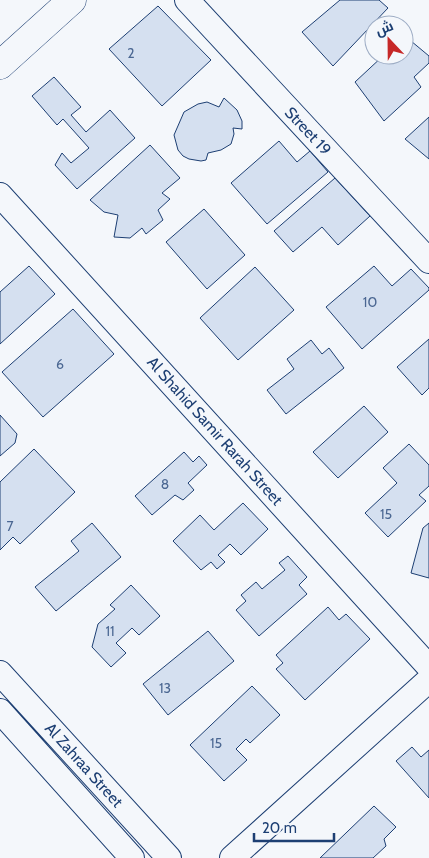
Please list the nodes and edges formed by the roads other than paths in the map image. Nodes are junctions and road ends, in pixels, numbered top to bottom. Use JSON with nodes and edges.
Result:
{"nodes":[{"id":1,"x":72,"y":0,"type":"edge"},
{"id":2,"x":187,"y":0,"type":"edge"},
{"id":3,"x":0,"y":65,"type":"edge"},
{"id":4,"x":0,"y":195,"type":"edge"},
{"id":5,"x":429,"y":261,"type":"edge"},
{"id":6,"x":429,"y":667,"type":"edge"},
{"id":7,"x":0,"y":673,"type":"edge"},
{"id":8,"x":429,"y":680,"type":"edge"},
{"id":9,"x":0,"y":711,"type":"edge"},
{"id":10,"x":132,"y":858,"type":"edge"},
{"id":11,"x":169,"y":858,"type":"edge"},
{"id":12,"x":232,"y":858,"type":"edge"}],
"edges":[{"from":1,"to":3,"type":"street"},
{"from":2,"to":5,"type":"street","name":"Street 19"},
{"from":4,"to":6,"type":"street","name":"Al Shahid Samir Rarah Street"},
{"from":7,"to":11,"type":"street","name":"Al Zahraa Street"},
{"from":8,"to":12,"type":"street"},
{"from":9,"to":10,"type":"street","name":"Al Zahraa Street"}]}
